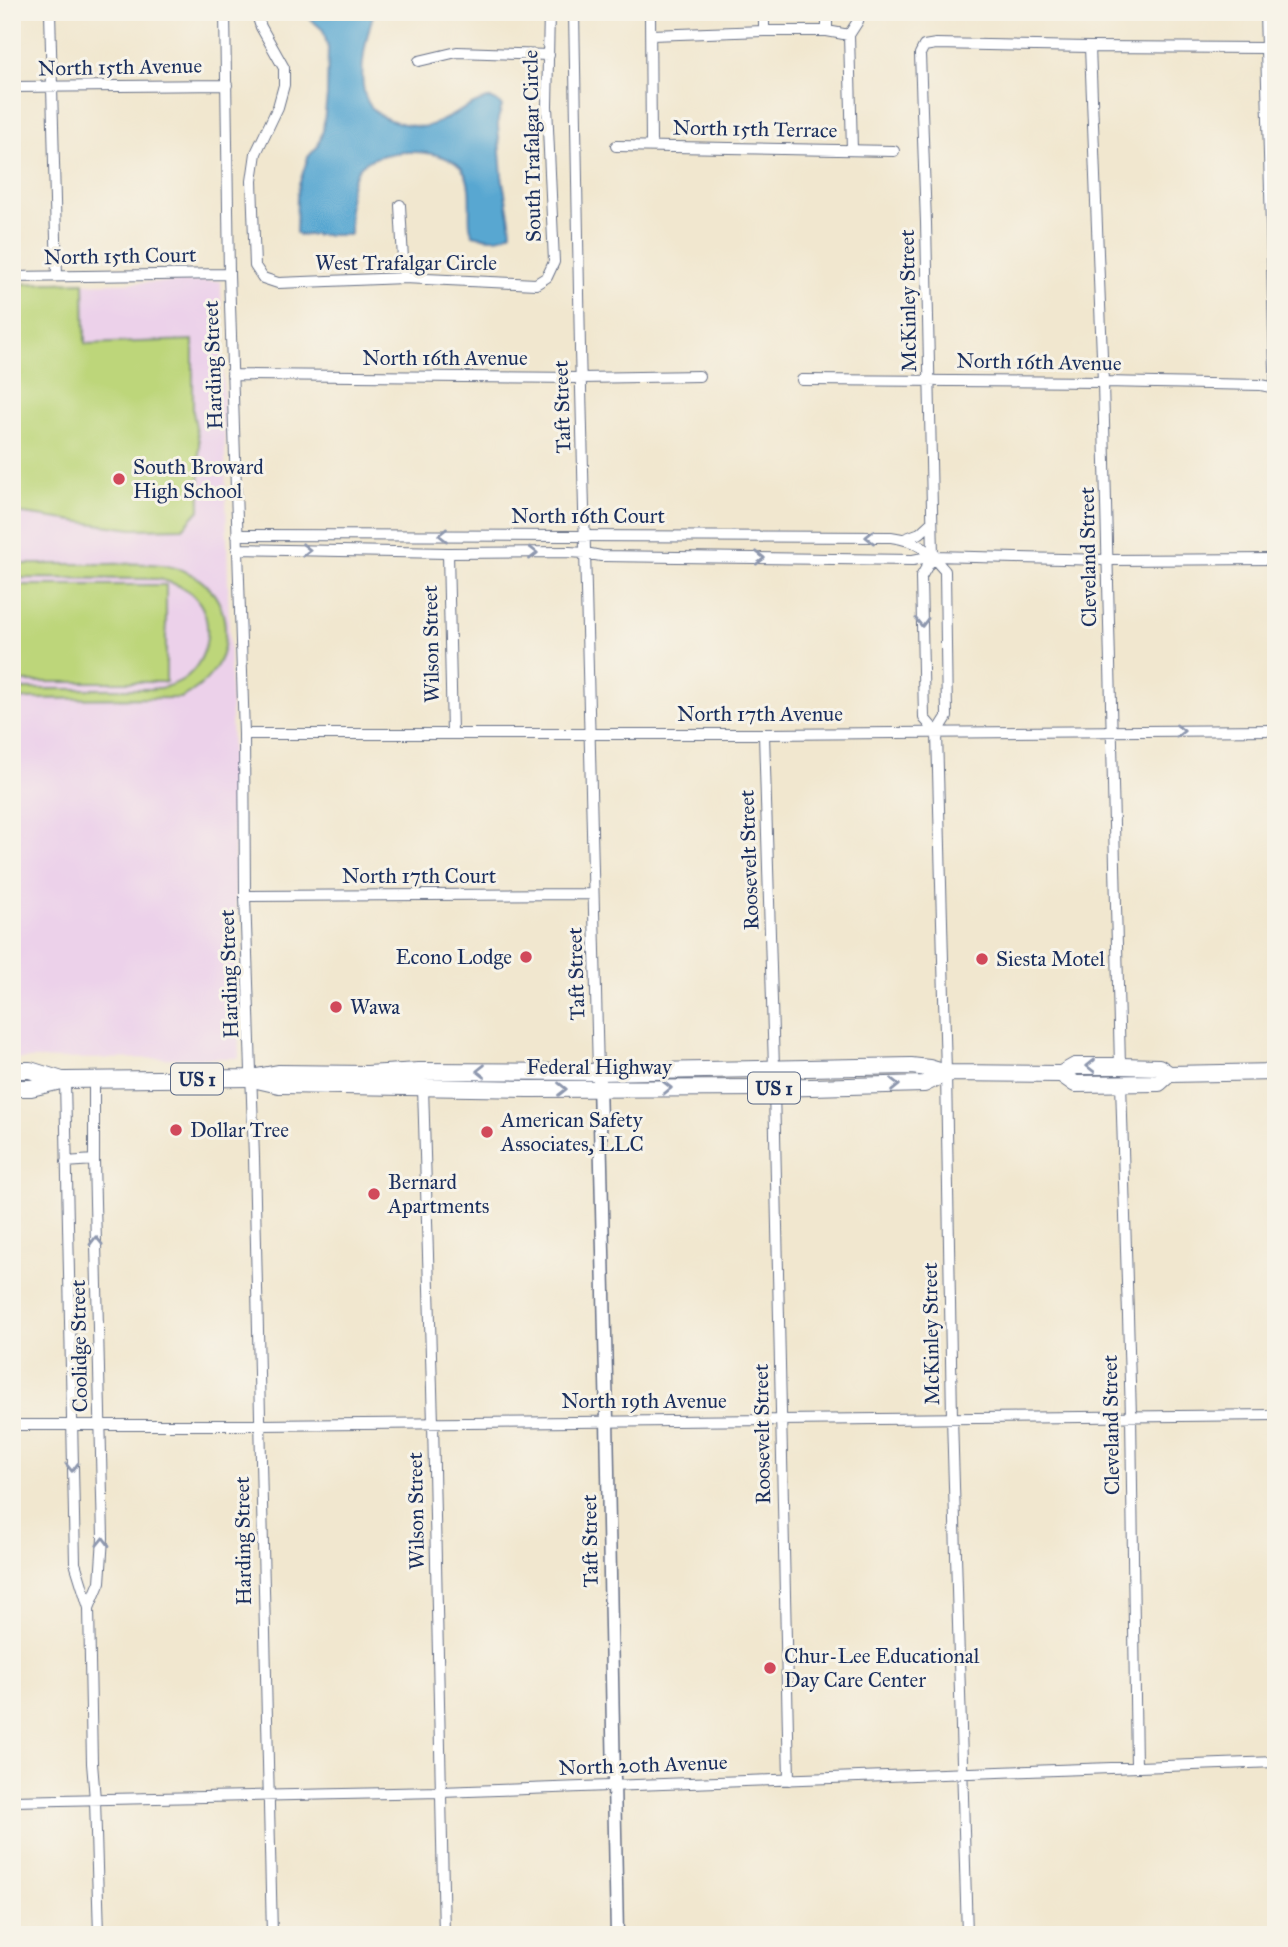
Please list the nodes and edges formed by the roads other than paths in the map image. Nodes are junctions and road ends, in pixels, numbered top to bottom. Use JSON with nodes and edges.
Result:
{"nodes":[{"id":1,"x":50,"y":12,"type":"edge"},
{"id":2,"x":225,"y":12,"type":"edge"},
{"id":3,"x":256,"y":12,"type":"edge"},
{"id":4,"x":549,"y":12,"type":"edge"},
{"id":5,"x":575,"y":12,"type":"edge"},
{"id":6,"x":650,"y":12,"type":"edge"},
{"id":7,"x":764,"y":12,"type":"edge"},
{"id":8,"x":827,"y":12,"type":"edge"},
{"id":9,"x":860,"y":12,"type":"edge"},
{"id":10,"x":1265,"y":12,"type":"edge"},
{"id":11,"x":764,"y":31,"type":"junction"},
{"id":12,"x":828,"y":31,"type":"junction"},
{"id":13,"x":650,"y":35,"type":"junction"},
{"id":14,"x":849,"y":35,"type":"junction"},
{"id":15,"x":1269,"y":45,"type":"edge"},
{"id":16,"x":1090,"y":47,"type":"junction"},
{"id":17,"x":549,"y":55,"type":"junction"},
{"id":18,"x":419,"y":61,"type":"dead end"},
{"id":19,"x":227,"y":85,"type":"junction"},
{"id":20,"x":52,"y":87,"type":"junction"},
{"id":21,"x":12,"y":88,"type":"edge"},
{"id":22,"x":616,"y":146,"type":"dead end"},
{"id":23,"x":652,"y":146,"type":"junction"},
{"id":24,"x":852,"y":150,"type":"junction"},
{"id":25,"x":894,"y":152,"type":"dead end"},
{"id":26,"x":400,"y":205,"type":"dead end"},
{"id":27,"x":1273,"y":222,"type":"edge"},
{"id":28,"x":229,"y":274,"type":"junction"},
{"id":29,"x":57,"y":276,"type":"junction"},
{"id":30,"x":12,"y":277,"type":"edge"},
{"id":31,"x":547,"y":277,"type":"joint"},
{"id":32,"x":404,"y":278,"type":"junction"},
{"id":33,"x":232,"y":375,"type":"junction"},
{"id":34,"x":699,"y":376,"type":"dead end"},
{"id":35,"x":580,"y":378,"type":"junction"},
{"id":36,"x":802,"y":380,"type":"dead end"},
{"id":37,"x":929,"y":381,"type":"junction"},
{"id":38,"x":1104,"y":382,"type":"junction"},
{"id":39,"x":1276,"y":388,"type":"edge"},
{"id":40,"x":1276,"y":405,"type":"edge"},
{"id":41,"x":932,"y":522,"type":"junction"},
{"id":42,"x":237,"y":535,"type":"junction"},
{"id":43,"x":585,"y":535,"type":"junction"},
{"id":44,"x":904,"y":539,"type":"junction"},
{"id":45,"x":237,"y":549,"type":"junction"},
{"id":46,"x":449,"y":553,"type":"junction"},
{"id":47,"x":585,"y":553,"type":"junction"},
{"id":48,"x":933,"y":556,"type":"junction"},
{"id":49,"x":1276,"y":559,"type":"edge"},
{"id":50,"x":1107,"y":560,"type":"junction"},
{"id":51,"x":1276,"y":730,"type":"edge"},
{"id":52,"x":1112,"y":732,"type":"junction"},
{"id":53,"x":452,"y":733,"type":"junction"},
{"id":54,"x":589,"y":733,"type":"junction"},
{"id":55,"x":937,"y":733,"type":"junction"},
{"id":56,"x":244,"y":734,"type":"junction"},
{"id":57,"x":764,"y":734,"type":"junction"},
{"id":58,"x":593,"y":894,"type":"junction"},
{"id":59,"x":245,"y":896,"type":"junction"},
{"id":60,"x":1120,"y":1066,"type":"junction"},
{"id":61,"x":774,"y":1068,"type":"junction"},
{"id":62,"x":12,"y":1070,"type":"edge"},
{"id":63,"x":598,"y":1072,"type":"junction"},
{"id":64,"x":1276,"y":1072,"type":"edge"},
{"id":65,"x":946,"y":1073,"type":"junction"},
{"id":66,"x":1169,"y":1073,"type":"junction"},
{"id":67,"x":1061,"y":1074,"type":"junction"},
{"id":68,"x":251,"y":1078,"type":"junction"},
{"id":69,"x":65,"y":1080,"type":"junction"},
{"id":70,"x":94,"y":1080,"type":"junction"},
{"id":71,"x":1121,"y":1083,"type":"junction"},
{"id":72,"x":423,"y":1087,"type":"junction"},
{"id":73,"x":12,"y":1088,"type":"edge"},
{"id":74,"x":774,"y":1088,"type":"junction"},
{"id":75,"x":599,"y":1089,"type":"junction"},
{"id":76,"x":94,"y":1160,"type":"junction"},
{"id":77,"x":66,"y":1162,"type":"junction"},
{"id":78,"x":1276,"y":1415,"type":"edge"},
{"id":79,"x":1131,"y":1416,"type":"junction"},
{"id":80,"x":952,"y":1418,"type":"junction"},
{"id":81,"x":607,"y":1420,"type":"junction"},
{"id":82,"x":781,"y":1420,"type":"junction"},
{"id":83,"x":433,"y":1423,"type":"junction"},
{"id":84,"x":12,"y":1425,"type":"edge"},
{"id":85,"x":71,"y":1425,"type":"junction"},
{"id":86,"x":100,"y":1425,"type":"junction"},
{"id":87,"x":260,"y":1425,"type":"junction"},
{"id":88,"x":89,"y":1608,"type":"junction"},
{"id":89,"x":1276,"y":1762,"type":"edge"},
{"id":90,"x":1136,"y":1767,"type":"junction"},
{"id":91,"x":963,"y":1774,"type":"junction"},
{"id":92,"x":789,"y":1780,"type":"junction"},
{"id":93,"x":614,"y":1785,"type":"junction"},
{"id":94,"x":441,"y":1792,"type":"junction"},
{"id":95,"x":269,"y":1795,"type":"junction"},
{"id":96,"x":96,"y":1799,"type":"junction"},
{"id":97,"x":12,"y":1801,"type":"edge"},
{"id":98,"x":99,"y":1935,"type":"edge"},
{"id":99,"x":272,"y":1935,"type":"edge"},
{"id":100,"x":444,"y":1935,"type":"edge"},
{"id":101,"x":617,"y":1935,"type":"edge"},
{"id":102,"x":967,"y":1935,"type":"edge"}],
"edges":[{"from":1,"to":20,"type":"street"},
{"from":2,"to":19,"type":"street","name":"Harding Street"},
{"from":3,"to":32,"type":"street","name":"West Trafalgar Circle"},
{"from":4,"to":17,"type":"street","name":"South Trafalgar Circle"},
{"from":5,"to":35,"type":"street","name":"Taft Street"},
{"from":6,"to":13,"type":"street"},
{"from":7,"to":11,"type":"street"},
{"from":8,"to":12,"type":"street"},
{"from":9,"to":14,"type":"street"},
{"from":10,"to":15,"type":"street"},
{"from":11,"to":12,"type":"street"},
{"from":11,"to":13,"type":"street"},
{"from":12,"to":14,"type":"street"},
{"from":13,"to":23,"type":"street"},
{"from":14,"to":24,"type":"street"},
{"from":15,"to":16,"type":"street"},
{"from":15,"to":27,"type":"street"},
{"from":16,"to":37,"type":"street","name":"McKinley Street"},
{"from":16,"to":38,"type":"street","name":"Cleveland Street"},
{"from":17,"to":18,"type":"street"},
{"from":17,"to":31,"type":"street","name":"South Trafalgar Circle"},
{"from":19,"to":20,"type":"street","name":"North 15th Avenue"},
{"from":19,"to":28,"type":"street","name":"Harding Street"},
{"from":20,"to":21,"type":"street","name":"North 15th Avenue"},
{"from":20,"to":29,"type":"street"},
{"from":22,"to":23,"type":"street","name":"North 15th Terrace"},
{"from":23,"to":24,"type":"street","name":"North 15th Terrace"},
{"from":24,"to":25,"type":"street","name":"North 15th Terrace"},
{"from":26,"to":32,"type":"street"},
{"from":27,"to":39,"type":"street"},
{"from":28,"to":29,"type":"street","name":"North 15th Court"},
{"from":28,"to":33,"type":"street","name":"Harding Street"},
{"from":29,"to":30,"type":"street","name":"North 15th Court"},
{"from":31,"to":32,"type":"street","name":"West Trafalgar Circle"},
{"from":33,"to":35,"type":"street","name":"North 16th Avenue"},
{"from":33,"to":42,"type":"street","name":"Harding Street"},
{"from":34,"to":35,"type":"street","name":"North 16th Avenue"},
{"from":35,"to":43,"type":"street","name":"Taft Street"},
{"from":36,"to":37,"type":"street","name":"North 16th Avenue"},
{"from":37,"to":38,"type":"street","name":"North 16th Avenue"},
{"from":37,"to":41,"type":"street","name":"McKinley Street"},
{"from":38,"to":39,"type":"street","name":"North 16th Avenue"},
{"from":38,"to":50,"type":"street","name":"Cleveland Street"},
{"from":39,"to":40,"type":"street"},
{"from":41,"to":44,"type":"street"},
{"from":41,"to":48,"type":"street","name":"McKinley Street"},
{"from":43,"to":42,"type":"street","name":"North 16th Court","one_way":true},
{"from":42,"to":45,"type":"street","name":"Harding Street"},
{"from":44,"to":43,"type":"street","name":"North 16th Court","one_way":true},
{"from":43,"to":47,"type":"street","name":"Taft Street"},
{"from":44,"to":48,"type":"street","name":"North 16th Court"},
{"from":45,"to":46,"type":"street","name":"North 16th Court","one_way":true},
{"from":45,"to":56,"type":"street","name":"Harding Street"},
{"from":46,"to":47,"type":"street","name":"North 16th Court","one_way":true},
{"from":46,"to":53,"type":"street","name":"Wilson Street"},
{"from":47,"to":48,"type":"street","name":"North 16th Court","one_way":true},
{"from":47,"to":54,"type":"street","name":"Taft Street"},
{"from":48,"to":50,"type":"street","name":"North 16th Court"},
{"from":48,"to":55,"type":"street","name":"McKinley Street"},
{"from":48,"to":55,"type":"street","name":"McKinley Street","one_way":true},
{"from":49,"to":50,"type":"street","name":"North 16th Court"},
{"from":50,"to":52,"type":"street","name":"Cleveland Street"},
{"from":52,"to":51,"type":"street","name":"North 17th Avenue","one_way":true},
{"from":52,"to":55,"type":"street","name":"North 17th Avenue"},
{"from":52,"to":60,"type":"street","name":"Cleveland Street"},
{"from":53,"to":54,"type":"street","name":"North 17th Avenue"},
{"from":53,"to":56,"type":"street","name":"North 17th Avenue"},
{"from":54,"to":57,"type":"street","name":"North 17th Avenue"},
{"from":54,"to":58,"type":"street","name":"Taft Street"},
{"from":55,"to":57,"type":"street","name":"North 17th Avenue"},
{"from":55,"to":65,"type":"street","name":"McKinley Street"},
{"from":56,"to":59,"type":"street","name":"Harding Street"},
{"from":57,"to":61,"type":"street","name":"Roosevelt Street"},
{"from":58,"to":59,"type":"street","name":"North 17th Court"},
{"from":58,"to":63,"type":"street","name":"Taft Street"},
{"from":59,"to":68,"type":"street","name":"Harding Street"},
{"from":60,"to":66,"type":"main road","name":"Federal Highway","number":"US 1"},
{"from":60,"to":67,"type":"main road","name":"Federal Highway","number":"US 1","one_way":true},
{"from":61,"to":63,"type":"main road","name":"Federal Highway","number":"US 1"},
{"from":61,"to":65,"type":"main road","name":"Federal Highway","number":"US 1"},
{"from":62,"to":69,"type":"main road","name":"Federal Highway","number":"US 1"},
{"from":63,"to":68,"type":"main road","name":"Federal Highway","number":"US 1","one_way":true},
{"from":63,"to":75,"type":"street","name":"Taft Street"},
{"from":64,"to":66,"type":"main road","number":"US 1"},
{"from":65,"to":67,"type":"main road","name":"Federal Highway","number":"US 1"},
{"from":74,"to":65,"type":"main road","name":"Federal Highway","number":"US 1","one_way":true},
{"from":65,"to":80,"type":"street","name":"McKinley Street"},
{"from":66,"to":71,"type":"main road","name":"Federal Highway","number":"US 1"},
{"from":67,"to":71,"type":"main road","name":"Federal Highway","number":"US 1"},
{"from":68,"to":70,"type":"main road","name":"Federal Highway","number":"US 1"},
{"from":68,"to":72,"type":"main road","name":"Federal Highway","number":"US 1"},
{"from":68,"to":87,"type":"street","name":"Harding Street"},
{"from":69,"to":70,"type":"main road","name":"Federal Highway","number":"US 1"},
{"from":69,"to":73,"type":"main road","name":"Federal Highway","number":"US 1"},
{"from":69,"to":77,"type":"street","name":"Coolidge Street"},
{"from":70,"to":76,"type":"street","name":"Coolidge Street"},
{"from":71,"to":79,"type":"street","name":"Cleveland Street"},
{"from":72,"to":75,"type":"main road","name":"Federal Highway","number":"US 1","one_way":true},
{"from":72,"to":83,"type":"street","name":"Wilson Street"},
{"from":75,"to":74,"type":"main road","name":"Federal Highway","number":"US 1","one_way":true},
{"from":74,"to":82,"type":"street","name":"Roosevelt Street"},
{"from":75,"to":81,"type":"street","name":"Taft Street"},
{"from":76,"to":77,"type":"street"},
{"from":86,"to":76,"type":"street","name":"Coolidge Street","one_way":true},
{"from":77,"to":85,"type":"street","name":"Coolidge Street"},
{"from":78,"to":79,"type":"street","name":"North 19th Avenue"},
{"from":79,"to":80,"type":"street","name":"North 19th Avenue"},
{"from":79,"to":90,"type":"street","name":"Cleveland Street"},
{"from":80,"to":82,"type":"street","name":"North 19th Avenue"},
{"from":80,"to":91,"type":"street","name":"McKinley Street"},
{"from":81,"to":82,"type":"street","name":"North 19th Avenue"},
{"from":81,"to":83,"type":"street","name":"North 19th Avenue"},
{"from":81,"to":93,"type":"street","name":"Taft Street"},
{"from":82,"to":92,"type":"street","name":"Roosevelt Street"},
{"from":83,"to":87,"type":"street","name":"North 19th Avenue"},
{"from":83,"to":94,"type":"street","name":"Wilson Street"},
{"from":84,"to":85,"type":"street","name":"North 19th Avenue"},
{"from":85,"to":86,"type":"street","name":"North 19th Avenue"},
{"from":85,"to":88,"type":"street","name":"Coolidge Street","one_way":true},
{"from":86,"to":87,"type":"street","name":"North 19th Avenue"},
{"from":88,"to":86,"type":"street","name":"Coolidge Street","one_way":true},
{"from":87,"to":95,"type":"street","name":"Harding Street"},
{"from":88,"to":96,"type":"street","name":"Coolidge Street"},
{"from":89,"to":90,"type":"street","name":"North 20th Avenue"},
{"from":90,"to":91,"type":"street","name":"North 20th Avenue"},
{"from":91,"to":92,"type":"street","name":"North 20th Avenue"},
{"from":91,"to":102,"type":"street","name":"McKinley Street"},
{"from":92,"to":93,"type":"street","name":"North 20th Avenue"},
{"from":93,"to":94,"type":"street","name":"North 20th Avenue"},
{"from":93,"to":101,"type":"street","name":"Taft Street"},
{"from":94,"to":95,"type":"street","name":"North 20th Avenue"},
{"from":94,"to":100,"type":"street","name":"Wilson Street"},
{"from":95,"to":96,"type":"street","name":"North 20th Avenue"},
{"from":95,"to":99,"type":"street","name":"Harding Street"},
{"from":96,"to":97,"type":"street","name":"North 20th Avenue"},
{"from":96,"to":98,"type":"street","name":"Coolidge Street"}]}
